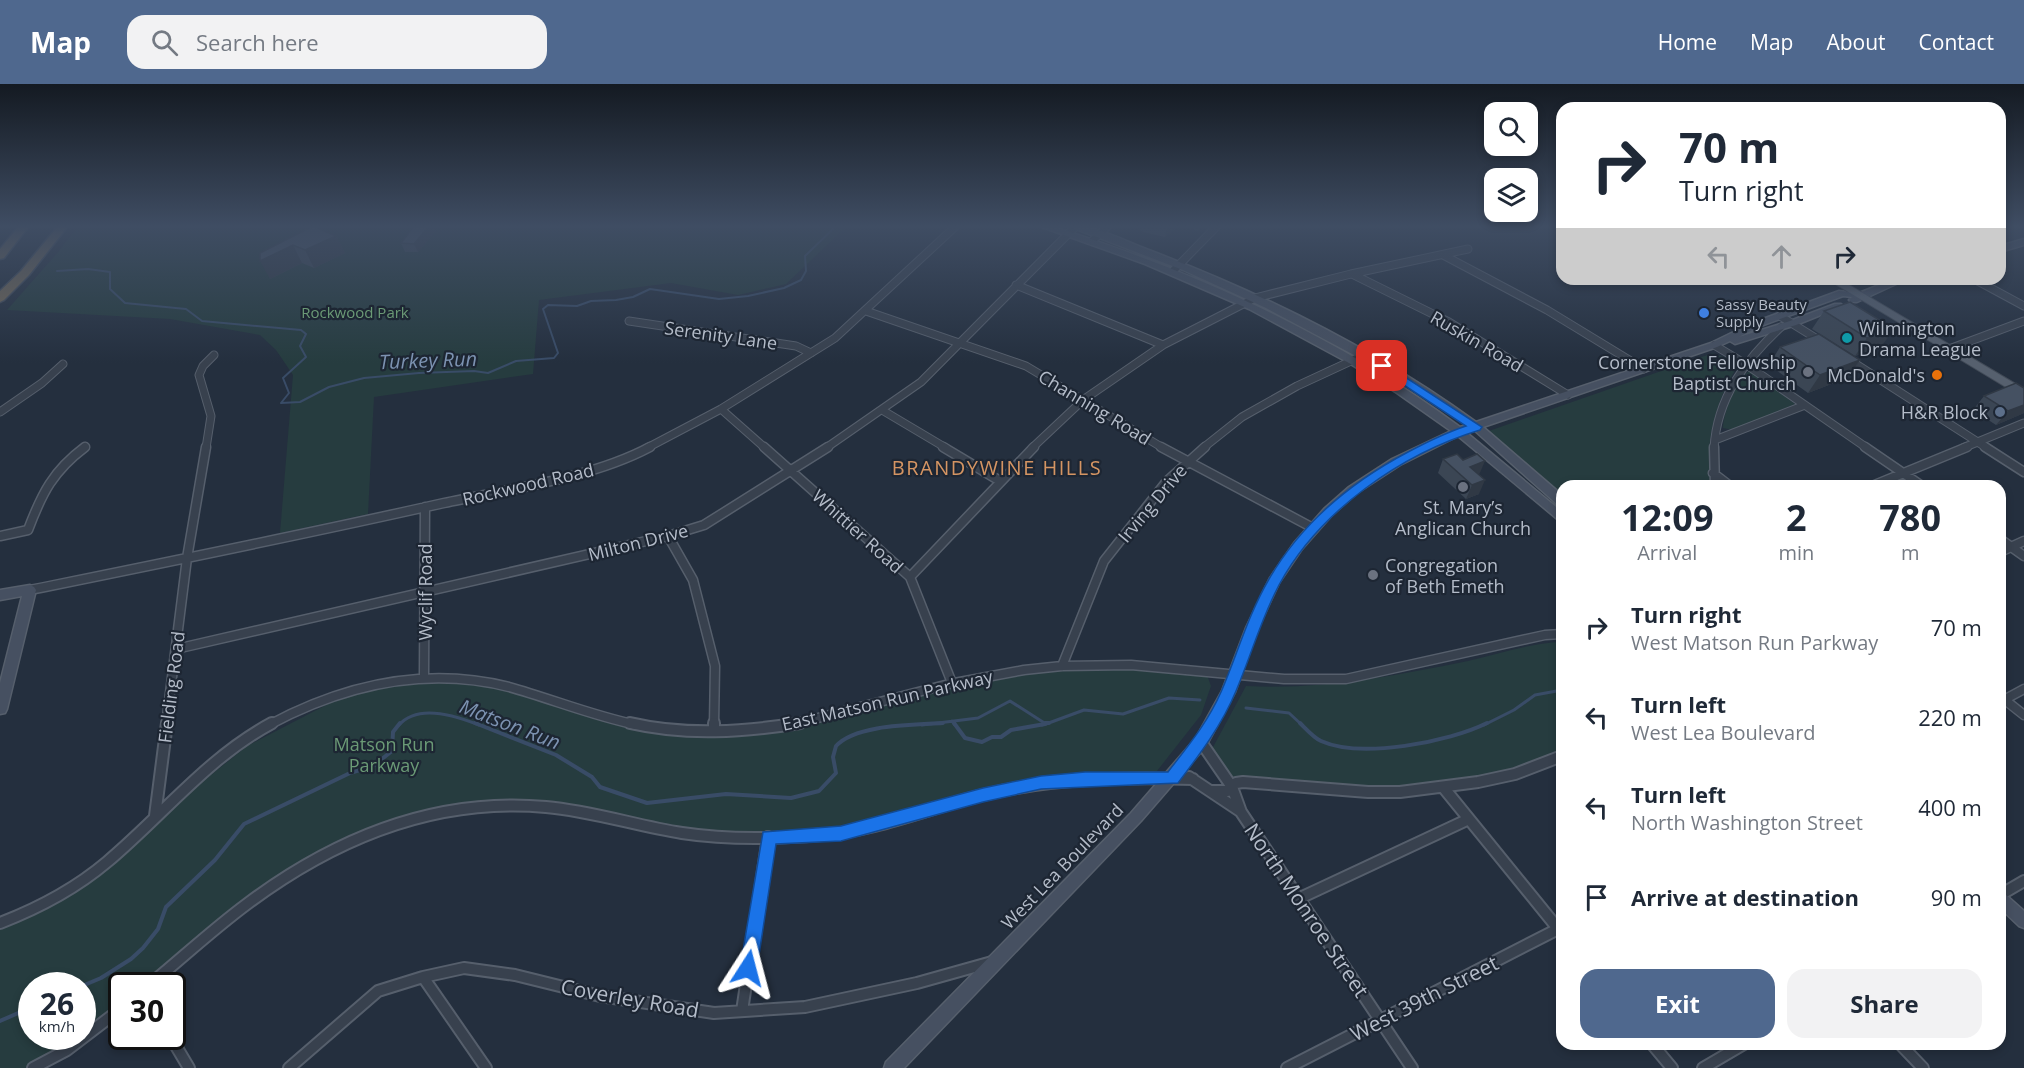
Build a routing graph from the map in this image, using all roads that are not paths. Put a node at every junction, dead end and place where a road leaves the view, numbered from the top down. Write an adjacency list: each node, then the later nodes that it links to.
1 (26, 272): 14 (highway)
2 (907, 272): 18 (street, Rockwood Road)
3 (1029, 272): 9 (street, Milton Drive)
4 (1186, 272): 16 (street)
5 (1189, 272): 15 (street)
6 (1357, 272): 8 (street)
7 (1475, 272): 36 (street)
8 (1352, 273): 15 (street); 38 (street, Ruskin Road)
9 (1016, 285): 24 (street, Milton Drive); 25 (street)
10 (1842, 285): 13 (main road)
11 (1887, 285): 13 (street)
12 (1985, 285): 17 (street)
13 (1860, 296): 19 (street, West Lea Boulevard); 22 (street, West Lea Boulevard); 28 (main road)
14 (0, 298)
15 (1255, 298): 16 (street); 32 (street)
16 (1245, 304): 25 (street); 33 (street)
17 (2024, 306)
18 (866, 311): 24 (street, Channing Road); 29 (street, Rockwood Road)
19 (1780, 316): 22 (street); 26 (street, West Lea Boulevard)
20 (629, 321): 29 (street, Serenity Lane)
21 (2024, 321): 28 (street)
22 (1793, 324): 23 (street, West Lea Boulevard); 27 (street)
23 (1781, 327): 26 (street, West Lea Boulevard); 34 (street)
24 (962, 343): 39 (street, Channing Road); 42 (street, Milton Drive)
25 (1163, 345): 39 (street)
26 (1714, 345): 34 (street); 36 (street, West Lea Boulevard)
27 (1830, 348)
28 (1948, 348): 37 (main road)
29 (811, 353): 41 (street, Rockwood Road)
30 (1840, 354): 48 (street)
31 (214, 355): 71 (street, Fielding Road)
32 (1364, 355): 33 (street, Irving Drive); 45 (street)
33 (1353, 361): 46 (street); 50 (street, Irving Drive)
34 (1744, 363): 40 (street); 47 (street)
35 (63, 364): 43 (street)
36 (1644, 369): 38 (street, West Lea Boulevard)
37 (2024, 394)
38 (1568, 395): 45 (street, West Lea Boulevard)
39 (1083, 400): 50 (street, Channing Road); 59 (street)
40 (1805, 405): 47 (street); 54 (street)
41 (721, 409): 51 (street, Whittier Road); 61 (street, Rockwood Road)
42 (882, 410): 51 (street, Milton Drive); 59 (street)
43 (0, 412)
44 (2024, 423): 48 (street)
45 (1476, 427): 46 (street, West Lea Boulevard); 60 (street)
46 (1458, 432): 62 (street); 63 (street, West Lea Boulevard)
47 (1714, 440): 53 (street)
48 (1977, 442): 52 (street); 54 (street)
49 (85, 447): 64 (street)
50 (1186, 462): 63 (street, Channing Road); 78 (street, Irving Drive)
51 (790, 470): 65 (street, Milton Drive); 72 (street, Whittier Road)
52 (2024, 472)
53 (1713, 473): 55 (street); 56 (street)
54 (1903, 473): 57 (street); 58 (street)
55 (1714, 480)
56 (1722, 480)
57 (1886, 480)
58 (1913, 480)
59 (1000, 482): 72 (street)
60 (1556, 497)
61 (425, 507): 71 (street, Rockwood Road); 74 (street, Wyclif Road)
62 (1556, 514)
63 (1313, 528): 79 (street, West Lea Boulevard)
64 (0, 536)
65 (668, 536): 74 (street, Milton Drive); 87 (street)
66 (2024, 541): 68 (street)
67 (2006, 544): 68 (street)
68 (2010, 547): 69 (street); 70 (street)
69 (2006, 549)
70 (2024, 556)
71 (187, 558): 73 (street, Rockwood Road); 77 (street, Fielding Road)
72 (910, 577): 81 (street, Whittier Road)
73 (30, 590): 75 (street); 85 (street)
74 (426, 591): 77 (street, Milton Drive); 80 (street, Wyclif Road)
75 (0, 595)
76 (1556, 634): 79 (street, East Matson Run Parkway)
77 (176, 649): 95 (street, Fielding Road)
78 (1062, 666): 79 (street, East Matson Run Parkway); 81 (street, East Matson Run Parkway)
79 (1235, 675): 88 (street, West Lea Boulevard)
80 (424, 676): 87 (street, East Matson Run Parkway); 95 (street, East Matson Run Parkway)
81 (952, 683): 87 (street, East Matson Run Parkway)
82 (2024, 689): 83 (street)
83 (2006, 697)
84 (2006, 702): 86 (street)
85 (0, 709)
86 (2024, 715)
87 (714, 730)
88 (1201, 742): 90 (street, West Lea Boulevard); 91 (street)
89 (1556, 758): 92 (street)
90 (1175, 775): 93 (street); 97 (street); 106 (street, West Lea Boulevard)
91 (1232, 787): 92 (street); 93 (street); 94 (street)
92 (1443, 787): 96 (street)
93 (1211, 791): 94 (street)
94 (1241, 812): 100 (street, North Monroe Street)
95 (155, 816): 103 (street, East Matson Run Parkway)
96 (1469, 819): 100 (street); 104 (street)
97 (768, 837): 107 (street); 109 (street)
98 (2024, 881): 99 (street)
99 (2006, 893)
100 (1300, 898): 111 (street, North Monroe Street)
101 (2006, 903): 102 (street)
102 (2024, 921)
103 (0, 923)
104 (1556, 925)
105 (1556, 932): 111 (street, West 39th Street)
106 (998, 960): 109 (street, Coverley Road); 120 (street, West Lea Boulevard)
107 (165, 972)
108 (423, 977): 109 (street, Coverley Road); 118 (street, Coverley Road); 119 (street)
109 (742, 1011)
110 (108, 1019): 116 (street)
111 (1380, 1020): 121 (street, West 39th Street); 122 (street, North Monroe Street)
112 (178, 1050): 117 (street)
113 (1657, 1050): 123 (street)
114 (1734, 1050): 124 (street)
115 (1906, 1050): 125 (street)
116 (33, 1068)
117 (189, 1068)
118 (289, 1068)
119 (486, 1068)
120 (892, 1068)
121 (1287, 1068)
122 (1412, 1068)
123 (1672, 1068)
124 (1703, 1068)
125 (1923, 1068)

